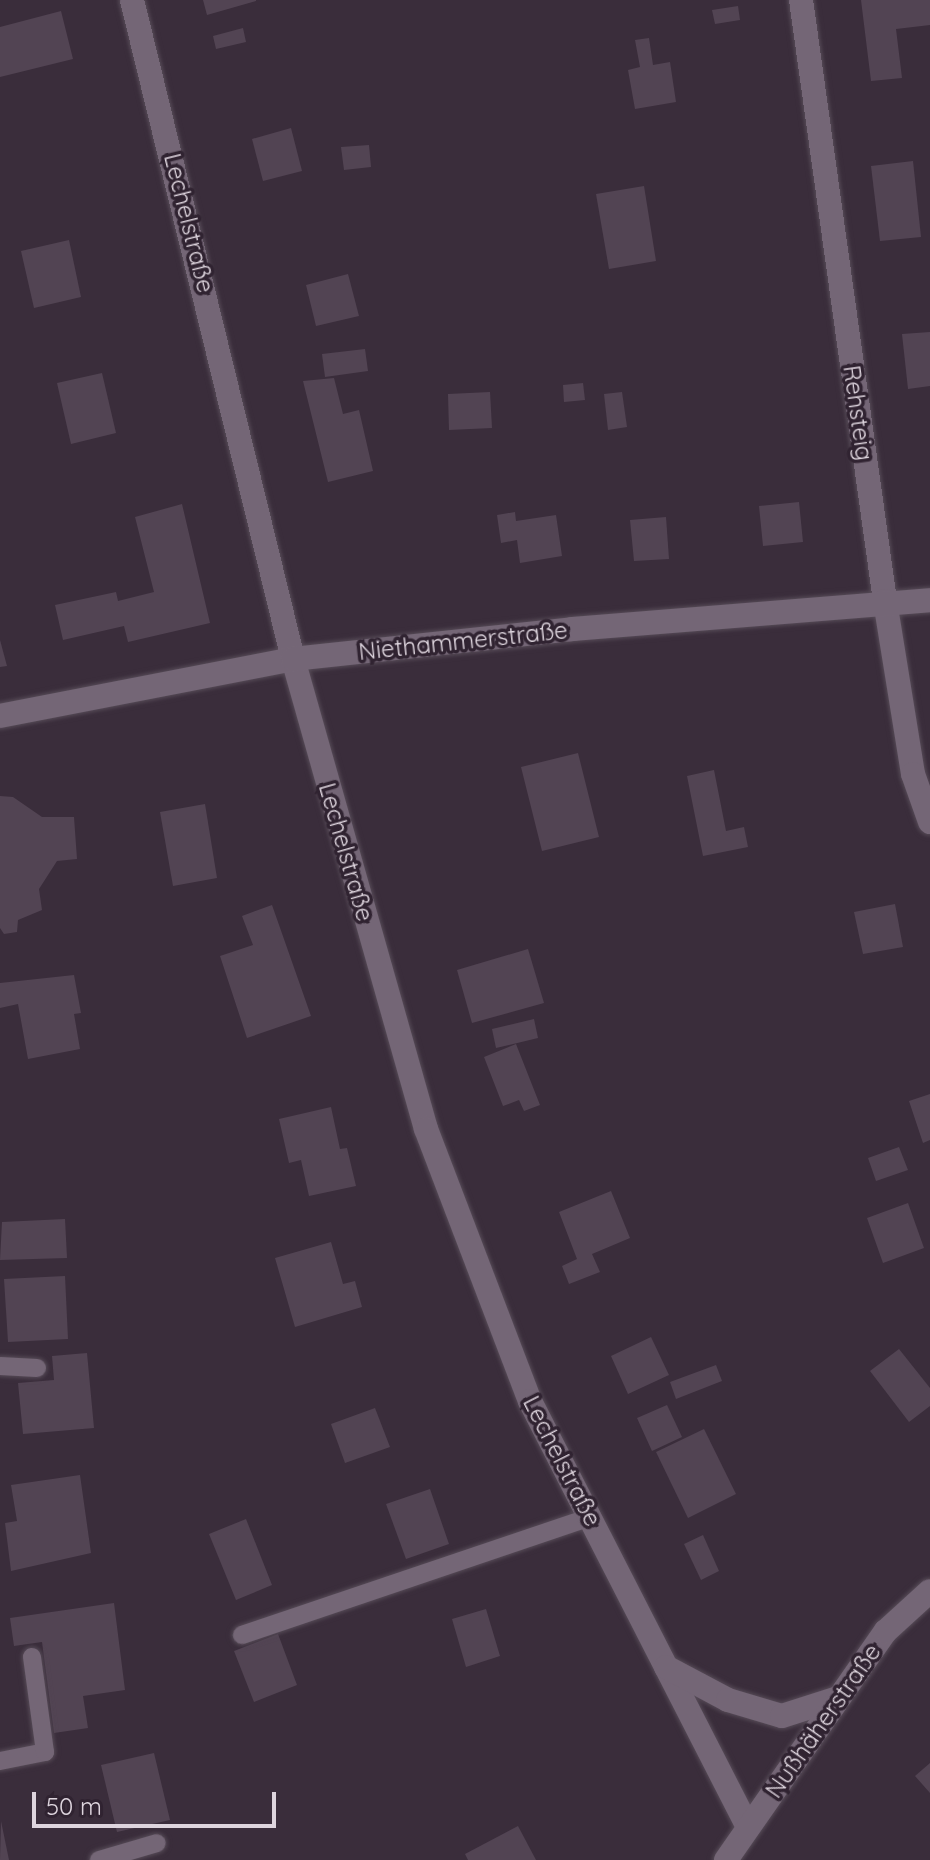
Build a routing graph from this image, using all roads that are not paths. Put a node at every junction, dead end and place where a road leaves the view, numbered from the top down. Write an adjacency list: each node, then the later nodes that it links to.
1 (132, 0): 5 (street, Lechelstraße)
2 (801, 0): 4 (street, Rehsteig)
3 (930, 600): 4 (street, Niethammerstraße)
4 (885, 601): 5 (street, Niethammerstraße); 7 (street, Rehsteig)
5 (293, 659): 6 (street, Niethammerstraße); 10 (street, Lechelstraße)
6 (0, 716)
7 (930, 822)
8 (0, 1366): 9 (lane)
9 (37, 1368)
10 (590, 1517): 12 (lane); 14 (street, Lechelstraße)
11 (930, 1591): 15 (street, Nußhäherstraße)
12 (242, 1635)
13 (32, 1657): 16 (lane)
14 (666, 1667): 15 (street); 17 (street, Lechelstraße)
15 (838, 1698): 17 (street, Nußhäherstraße)
16 (0, 1761)
17 (748, 1827): 20 (street, Nußhäherstraße)
18 (157, 1843): 19 (lane)
19 (99, 1860)
20 (726, 1860)

